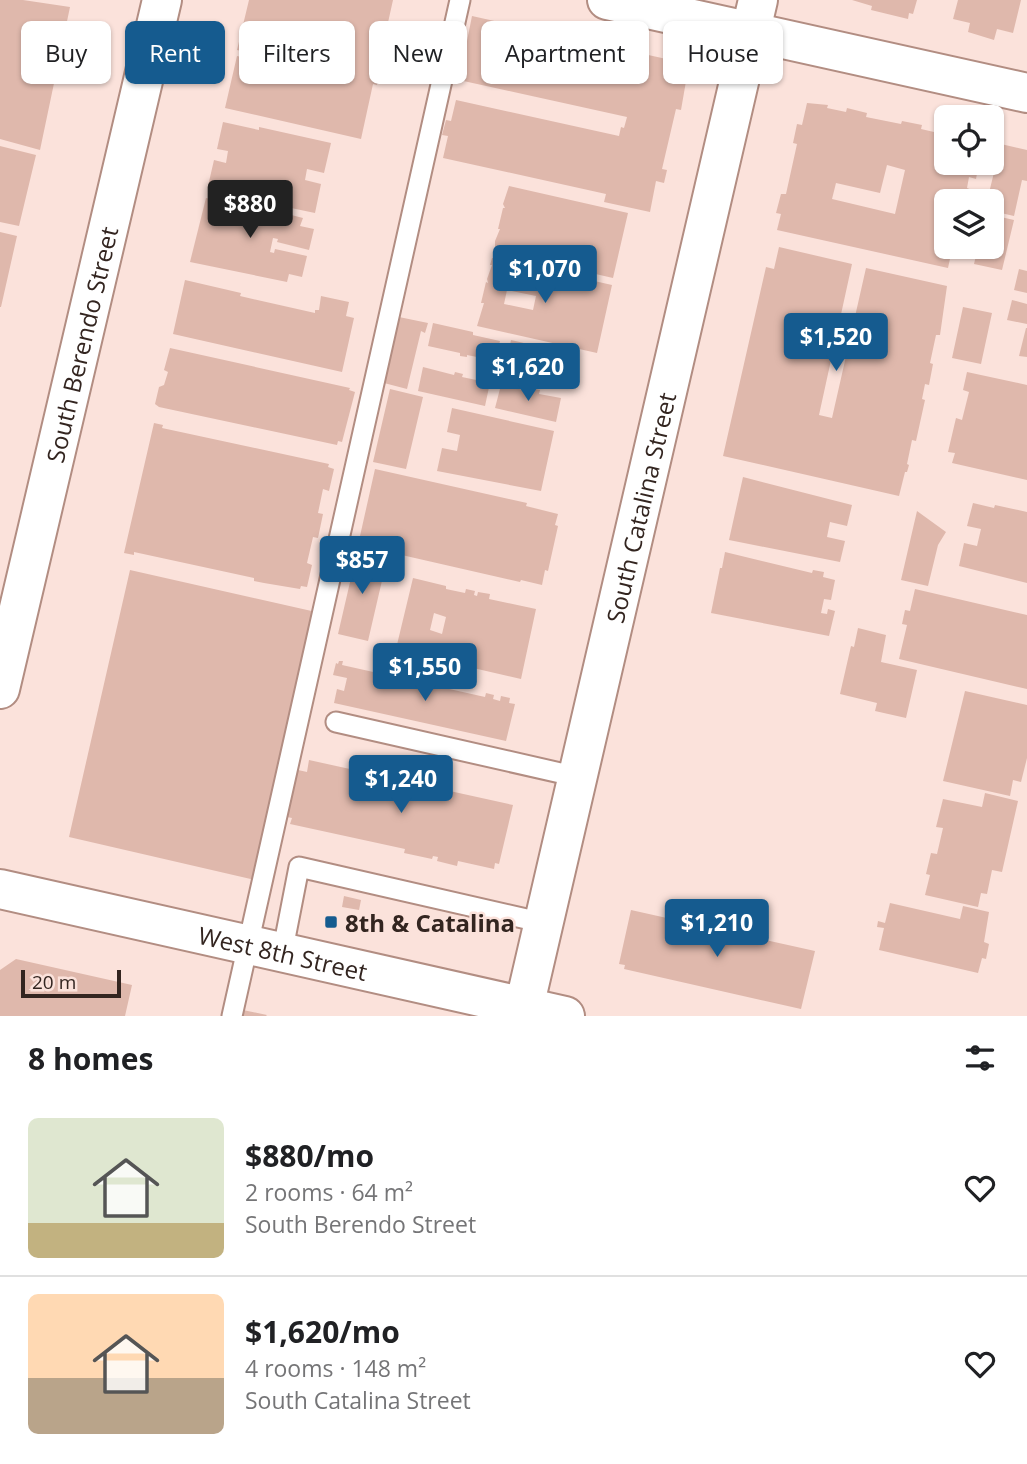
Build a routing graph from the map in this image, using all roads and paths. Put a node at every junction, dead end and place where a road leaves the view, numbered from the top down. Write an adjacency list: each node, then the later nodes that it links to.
1 (162, 0): 6 (street, South Berendo Street)
2 (460, 0): 11 (lane)
3 (607, 0): 4 (street)
4 (754, 16): 5 (street); 8 (street, South Catalina Street)
5 (1027, 93)
6 (0, 689)
7 (336, 722): 8 (lane)
8 (578, 777): 10 (street, South Catalina Street)
9 (0, 889): 11 (street, West 8th Street)
10 (544, 923): 11 (lane); 12 (street, South Catalina Street)
11 (265, 950): 12 (street, West 8th Street); 13 (lane)
12 (523, 1011): 14 (street, West 8th Street)
13 (232, 1016)
14 (565, 1016)

